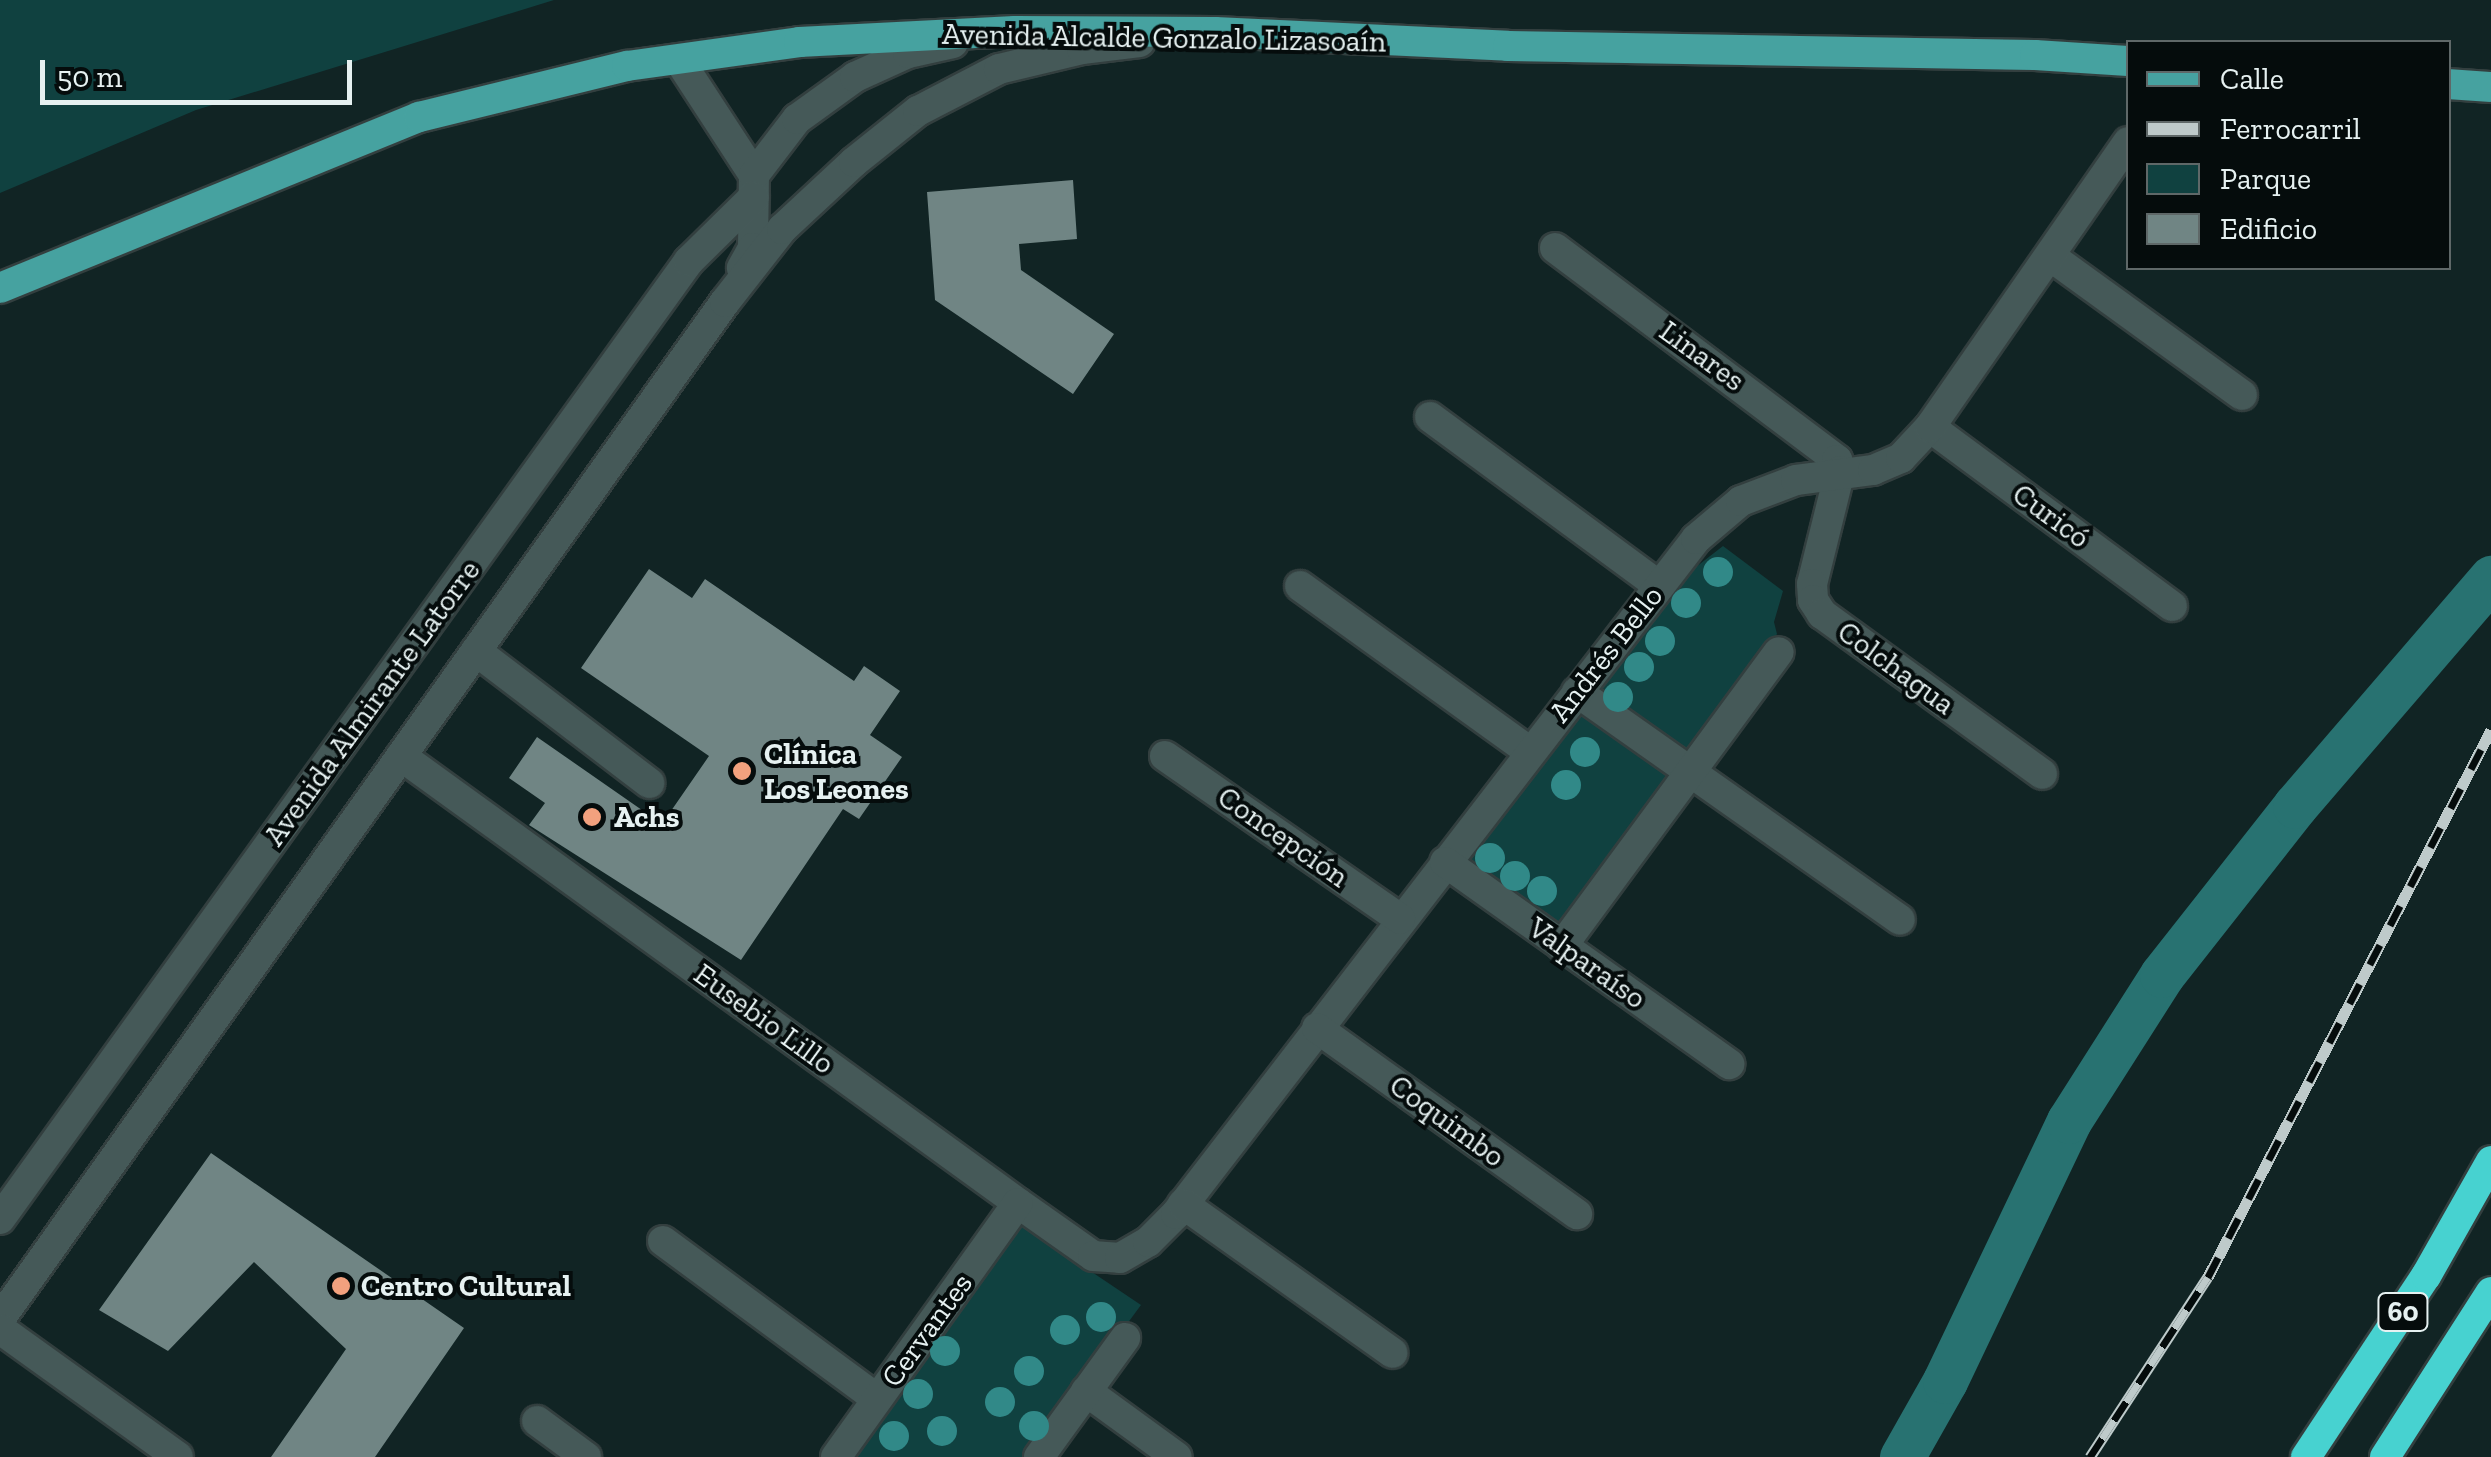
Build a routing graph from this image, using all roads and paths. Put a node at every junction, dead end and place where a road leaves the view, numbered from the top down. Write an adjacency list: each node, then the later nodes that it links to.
1 (1015, 31): 2 (main road, Avenida Alcalde Gonzalo Lizasoaín); 3 (main road, Avenida Alcalde Gonzalo Lizasoaín); 8 (street, Avenida Almirante Latorre)
2 (1215, 32): 4 (main road, Avenida Alcalde Gonzalo Lizasoaín); 12 (street, Avenida Almirante Latorre)
3 (679, 60): 8 (street); 11 (main road, Avenida Alcalde Gonzalo Lizasoaín)
4 (2126, 60)
5 (2451, 84): 6 (main road)
6 (2491, 87)
7 (2126, 145): 10 (street, Andrés Bello)
8 (754, 186): 12 (street, Avenida Almirante Latorre); 39 (street, Avenida Almirante Latorre)
9 (1555, 248): 16 (street, Linares)
10 (2050, 256): 13 (street); 15 (street, Andrés Bello)
11 (0, 288)
12 (725, 302): 20 (street, Avenida Almirante Latorre)
13 (2242, 395)
14 (1430, 417): 18 (street)
15 (1930, 427): 16 (street, Andrés Bello); 19 (street, Curicó)
16 (1840, 471): 18 (street, Andrés Bello); 27 (street, Colchagua)
17 (1300, 586): 23 (street)
18 (1659, 586): 22 (street, Andrés Bello)
19 (2172, 606)
20 (476, 650): 24 (street, Avenida Almirante Latorre); 28 (street)
21 (1780, 652): 26 (street)
22 (1576, 692): 23 (street, Andrés Bello); 26 (street)
23 (1530, 752): 29 (street, Andrés Bello)
24 (401, 756): 36 (street, Eusebio Lillo); 43 (street, Avenida Almirante Latorre)
25 (1165, 756): 30 (street, Concepción)
26 (1689, 774): 31 (street); 32 (street)
27 (2042, 774)
28 (649, 784)
29 (1445, 862): 30 (street, Andrés Bello); 32 (street, Valparaíso)
30 (1400, 919): 33 (street, Andrés Bello)
31 (1900, 920)
32 (1562, 946): 34 (street, Valparaíso)
33 (1316, 1028): 37 (street, Andrés Bello); 38 (street, Coquimbo)
34 (1729, 1064)
35 (2491, 1162): 55 (highway, 60)
36 (1018, 1203): 41 (street, Eusebio Lillo); 48 (street, Cervantes)
37 (1183, 1204): 41 (street, Andrés Bello); 46 (street)
38 (1577, 1214)
39 (0, 1218)
40 (663, 1241): 48 (street)
41 (1134, 1252)
42 (2491, 1292): 56 (highway, 60)
43 (0, 1319)
44 (0, 1328): 50 (street)
45 (1125, 1338): 47 (street)
46 (1393, 1352)
47 (1086, 1391): 53 (street); 54 (street)
48 (877, 1399): 52 (street, Cervantes)
49 (537, 1421): 51 (street)
50 (178, 1457)
51 (586, 1457)
52 (836, 1457)
53 (1039, 1457)
54 (1178, 1457)
55 (2306, 1457)
56 (2385, 1457)

